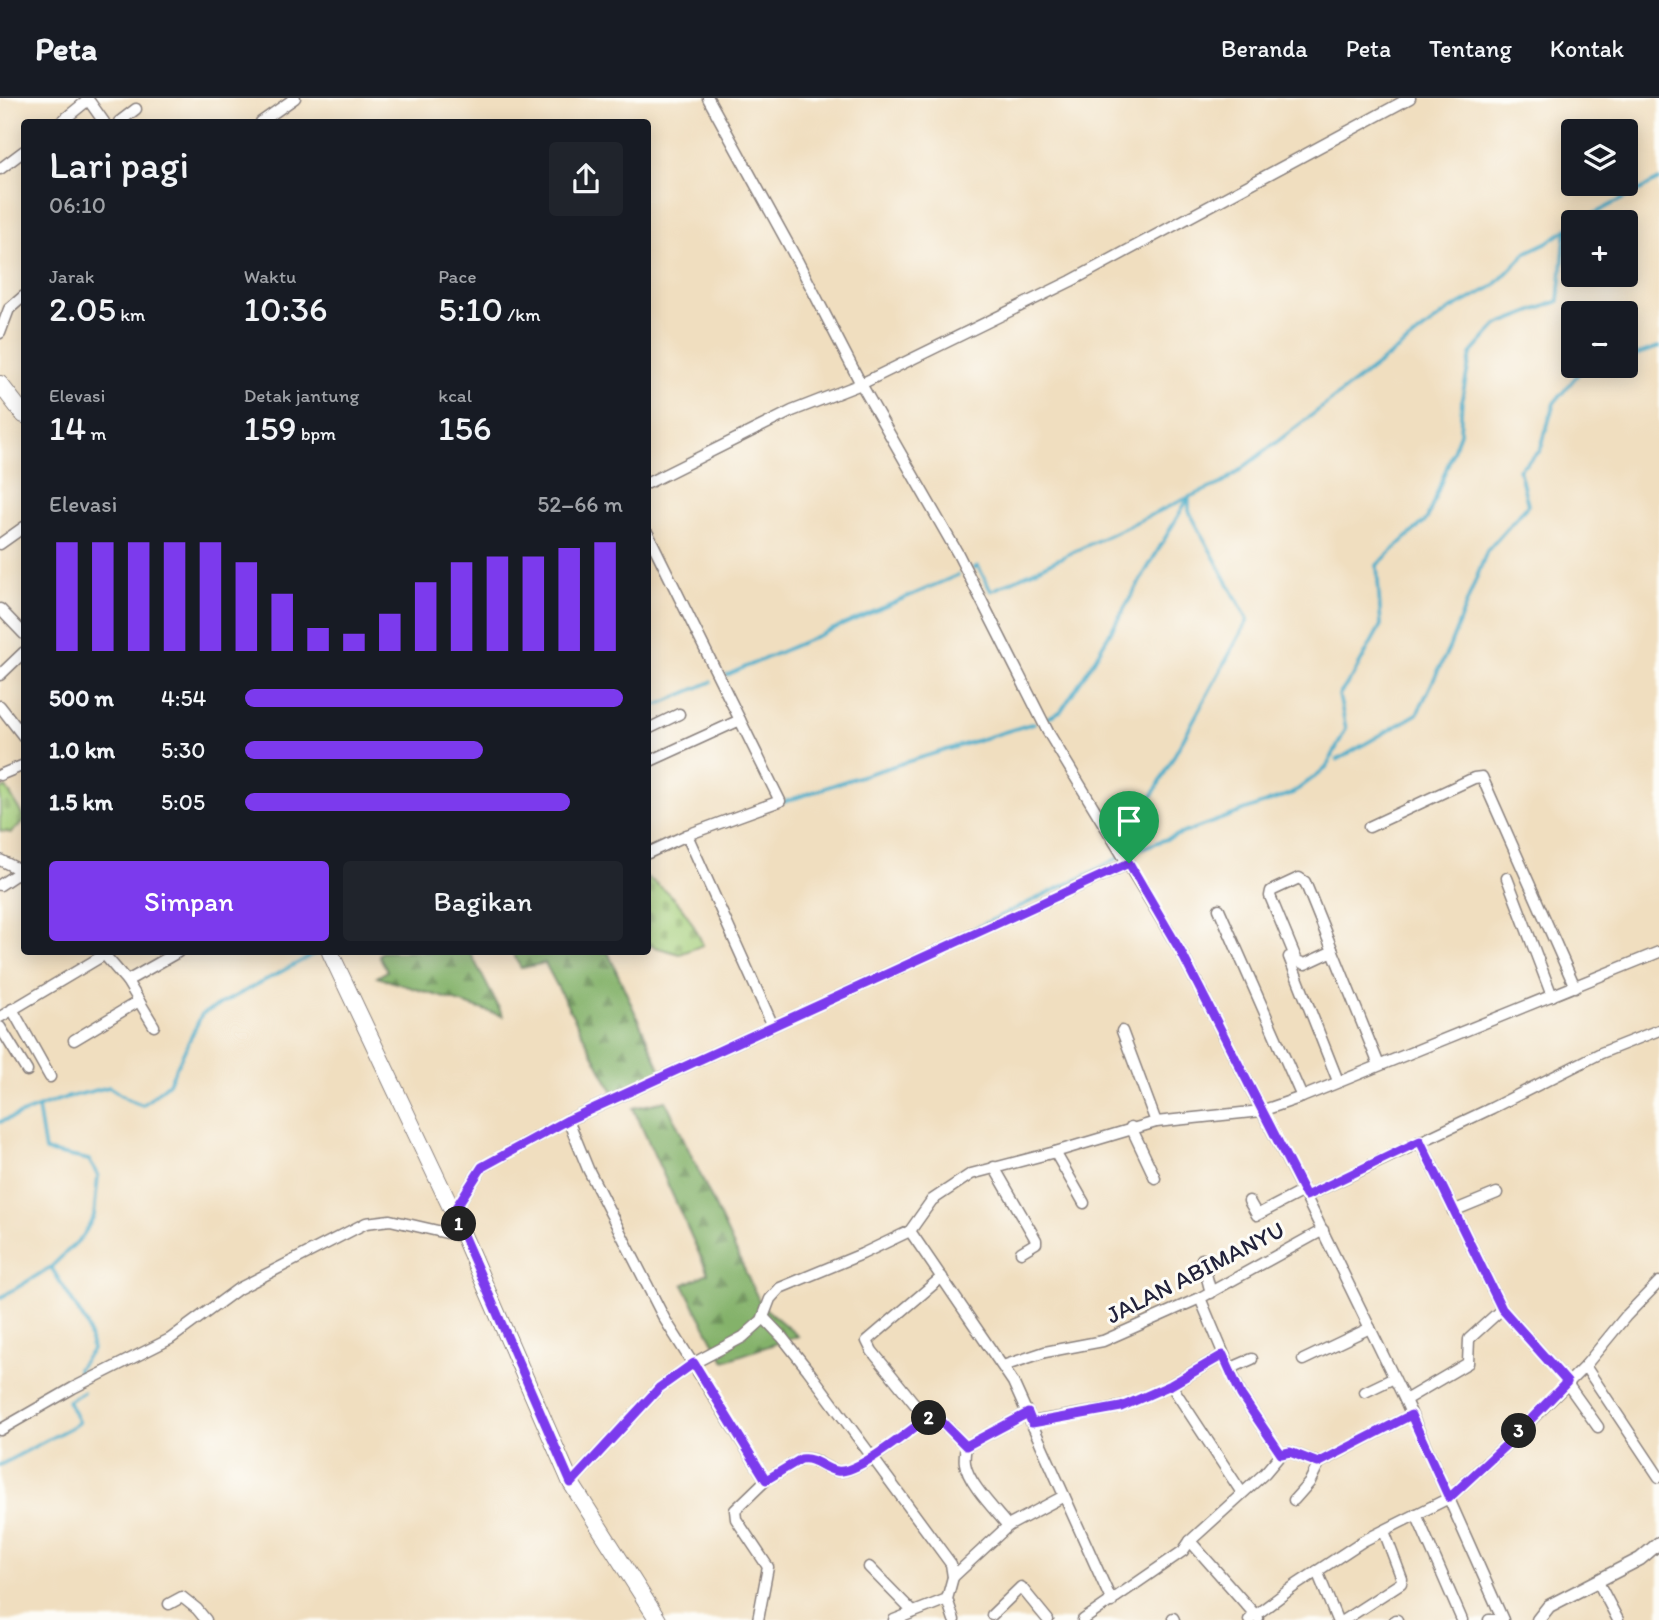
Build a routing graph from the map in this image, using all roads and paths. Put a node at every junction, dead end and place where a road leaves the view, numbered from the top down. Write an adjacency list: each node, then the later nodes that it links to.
1 (295, 98): 9 (street)
2 (708, 98): 15 (street)
3 (1410, 98): 15 (street)
4 (88, 99): 6 (street); 7 (street)
5 (136, 109): 8 (street)
6 (65, 119)
7 (102, 119)
8 (123, 119)
9 (265, 119)
10 (21, 153): 11 (street)
11 (0, 169)
12 (21, 299): 13 (street)
13 (0, 332)
14 (0, 384): 16 (main road)
15 (861, 384): 17 (street); 37 (street)
16 (21, 411)
17 (651, 482)
18 (21, 529): 20 (street)
19 (651, 540): 27 (street)
20 (0, 544)
21 (0, 609): 22 (street)
22 (21, 631)
23 (21, 654): 24 (street)
24 (2, 670)
25 (0, 706): 29 (street)
26 (679, 714): 28 (street)
27 (740, 720): 30 (street); 34 (street)
28 (651, 728)
29 (21, 733)
30 (651, 757)
31 (21, 766): 32 (street)
32 (0, 775)
33 (1368, 827): 51 (street)
34 (687, 835): 35 (street); 57 (street)
35 (651, 852)
36 (0, 860): 38 (street)
37 (1129, 863): 57 (street); 67 (street)
38 (21, 869)
39 (21, 871): 41 (street)
40 (1507, 878): 52 (street)
41 (0, 885)
42 (1264, 894): 65 (street)
43 (1219, 909): 66 (street)
44 (1333, 951): 44 (street); 62 (street)
45 (1659, 952): 51 (street)
46 (100, 955): 54 (street)
47 (105, 955): 50 (street)
48 (173, 955): 50 (street)
49 (331, 955): 80 (main road)
50 (127, 981): 53 (street)
51 (1576, 987): 52 (street)
52 (1552, 996): 62 (street)
53 (139, 1001): 56 (street); 61 (street)
54 (12, 1009): 55 (street); 64 (street)
55 (0, 1017)
56 (154, 1026)
57 (773, 1026): 68 (street)
58 (0, 1027): 63 (street)
59 (1659, 1030): 71 (street)
60 (1122, 1031): 69 (street)
61 (74, 1040)
62 (1379, 1065): 65 (street)
63 (27, 1071)
64 (50, 1077)
65 (1338, 1081): 66 (street)
66 (1302, 1097): 67 (street)
67 (1261, 1111): 69 (street); 76 (street)
68 (568, 1120): 80 (street); 95 (street)
69 (1156, 1122): 70 (street)
70 (1131, 1127): 72 (street); 74 (street)
71 (1420, 1141): 76 (street); 79 (street)
72 (1055, 1152): 73 (street); 78 (street)
73 (994, 1167): 82 (street); 84 (street)
74 (1155, 1178)
75 (1497, 1193): 79 (street)
76 (1305, 1194): 77 (street); 81 (street)
77 (1249, 1201)
78 (1084, 1203)
79 (1452, 1211): 89 (street)
80 (453, 1212): 83 (main road)
81 (1323, 1230): 88 (street, JALAN ABIMANYU); 91 (street)
82 (910, 1231): 86 (street); 90 (street)
83 (464, 1237): 108 (street); 115 (main road)
84 (1021, 1252)
85 (1202, 1259): 88 (street)
86 (942, 1277): 96 (street); 106 (street)
87 (1659, 1282): 97 (street)
88 (1205, 1295): 92 (street); 96 (street, JALAN ABIMANYU)
89 (1502, 1309): 100 (street); 103 (street)
90 (764, 1318): 95 (street); 111 (street)
91 (1370, 1328): 94 (street); 99 (street)
92 (1223, 1355): 98 (street); 101 (street)
93 (1252, 1359): 98 (street)
94 (1303, 1360)
95 (694, 1363): 114 (street); 115 (street)
96 (1003, 1366): 105 (street)
97 (1585, 1366): 100 (street); 113 (street)
98 (1229, 1369): 110 (street)
99 (1394, 1377): 102 (street); 103 (street)
100 (1567, 1382): 107 (street); 118 (street)
101 (1171, 1385): 105 (street); 116 (street)
102 (1365, 1392)
103 (1405, 1400): 104 (street)
104 (1411, 1415): 112 (street); 118 (street)
105 (1030, 1418): 109 (street); 117 (street)
106 (926, 1419): 109 (street); 111 (street)
107 (1598, 1427)
108 (0, 1430)
109 (966, 1446): 121 (street)
110 (1281, 1454): 112 (street); 116 (street)
111 (873, 1457): 114 (street); 127 (street)
112 (1318, 1463): 119 (street)
113 (1659, 1477)
114 (766, 1480): 137 (street)
115 (571, 1483): 136 (main road)
116 (1242, 1493): 123 (street)
117 (1064, 1496): 121 (street); 130 (street)
118 (1449, 1498): 120 (street); 145 (street)
119 (1294, 1500)
120 (1416, 1514): 122 (street); 144 (street)
121 (1008, 1526): 127 (street)
122 (1384, 1531): 126 (street); 143 (street)
123 (1191, 1541): 130 (street); 134 (street)
124 (1659, 1543): 128 (street)
125 (869, 1567): 132 (street)
126 (1317, 1571): 134 (street); 142 (street)
127 (953, 1577): 129 (street)
128 (1598, 1582): 146 (street); 147 (street)
129 (947, 1599): 132 (street); 139 (street)
130 (1112, 1602): 141 (street)
131 (169, 1604): 135 (street)
132 (913, 1612): 138 (street)
133 (992, 1615): 140 (street)
134 (1255, 1618)
135 (206, 1620)
136 (658, 1620)
137 (758, 1620)
138 (894, 1620)
139 (954, 1620)
140 (1048, 1620)
141 (1083, 1620)
142 (1337, 1620)
143 (1344, 1620)
144 (1462, 1620)
145 (1503, 1620)
146 (1538, 1620)
147 (1618, 1620)

